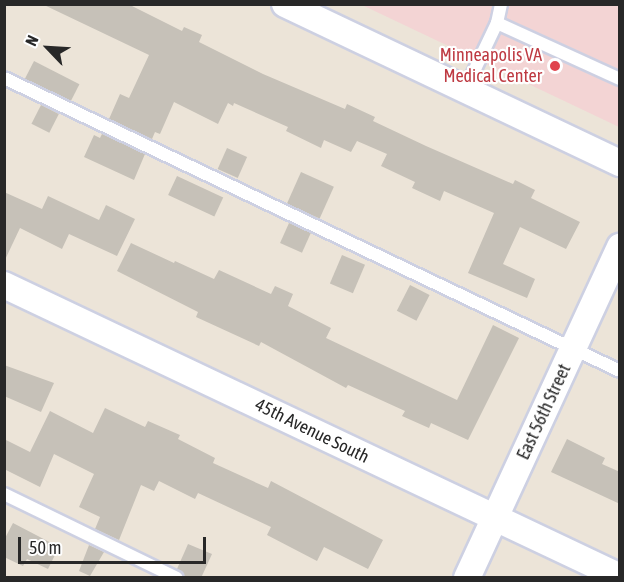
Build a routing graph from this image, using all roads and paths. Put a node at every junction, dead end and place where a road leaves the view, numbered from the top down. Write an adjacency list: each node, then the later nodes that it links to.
1 (285, 4): 6 (street)
2 (501, 4): 3 (lane)
3 (496, 23): 5 (lane); 6 (lane)
4 (4, 78): 10 (lane)
5 (620, 79)
6 (465, 90): 7 (street)
7 (620, 163)
8 (620, 247): 10 (street, East 56th Street)
9 (4, 285): 13 (street, 45th Avenue South)
10 (573, 349): 11 (lane); 13 (street, East 56th Street)
11 (620, 371)
12 (4, 495): 15 (lane)
13 (495, 519): 14 (street, 45th Avenue South); 16 (street, East 56th Street)
14 (620, 577)
15 (177, 578)
16 (467, 578)

